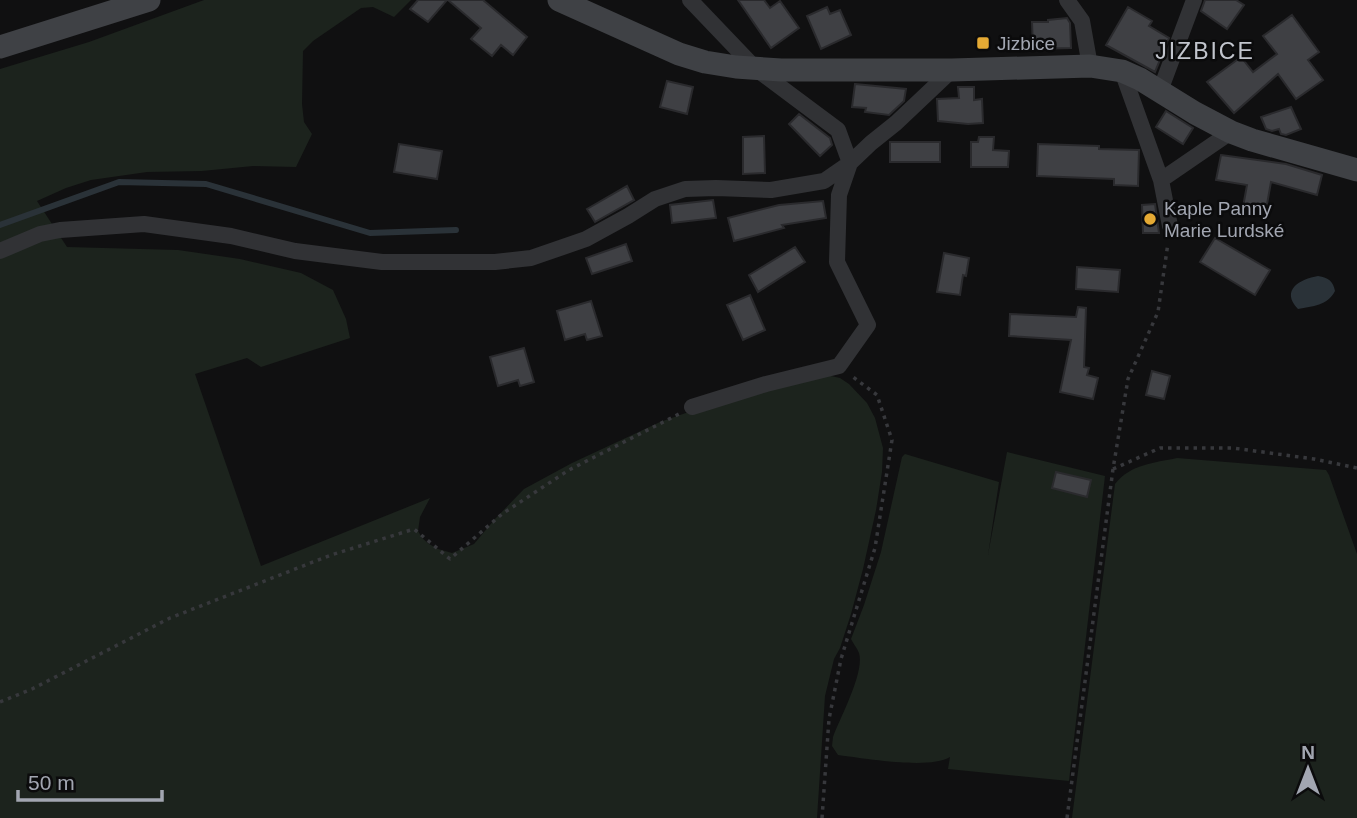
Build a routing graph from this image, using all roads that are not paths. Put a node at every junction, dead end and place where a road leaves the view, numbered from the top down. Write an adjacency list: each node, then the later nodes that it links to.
1 (149, 0): 6 (street)
2 (559, 0): 8 (street)
3 (690, 0): 8 (street)
4 (1067, 0): 7 (street)
5 (1194, 0): 11 (street)
6 (0, 47)
7 (1090, 66): 9 (street); 10 (street)
8 (755, 68): 9 (street); 13 (street)
9 (952, 70): 13 (street)
10 (1122, 71): 11 (street); 15 (street)
11 (1160, 92): 12 (street)
12 (1231, 132): 14 (street); 15 (street)
13 (850, 163): 17 (street); 18 (street)
14 (1357, 170)
15 (1161, 180): 16 (street)
16 (1170, 226)
17 (0, 251)
18 (692, 407)

